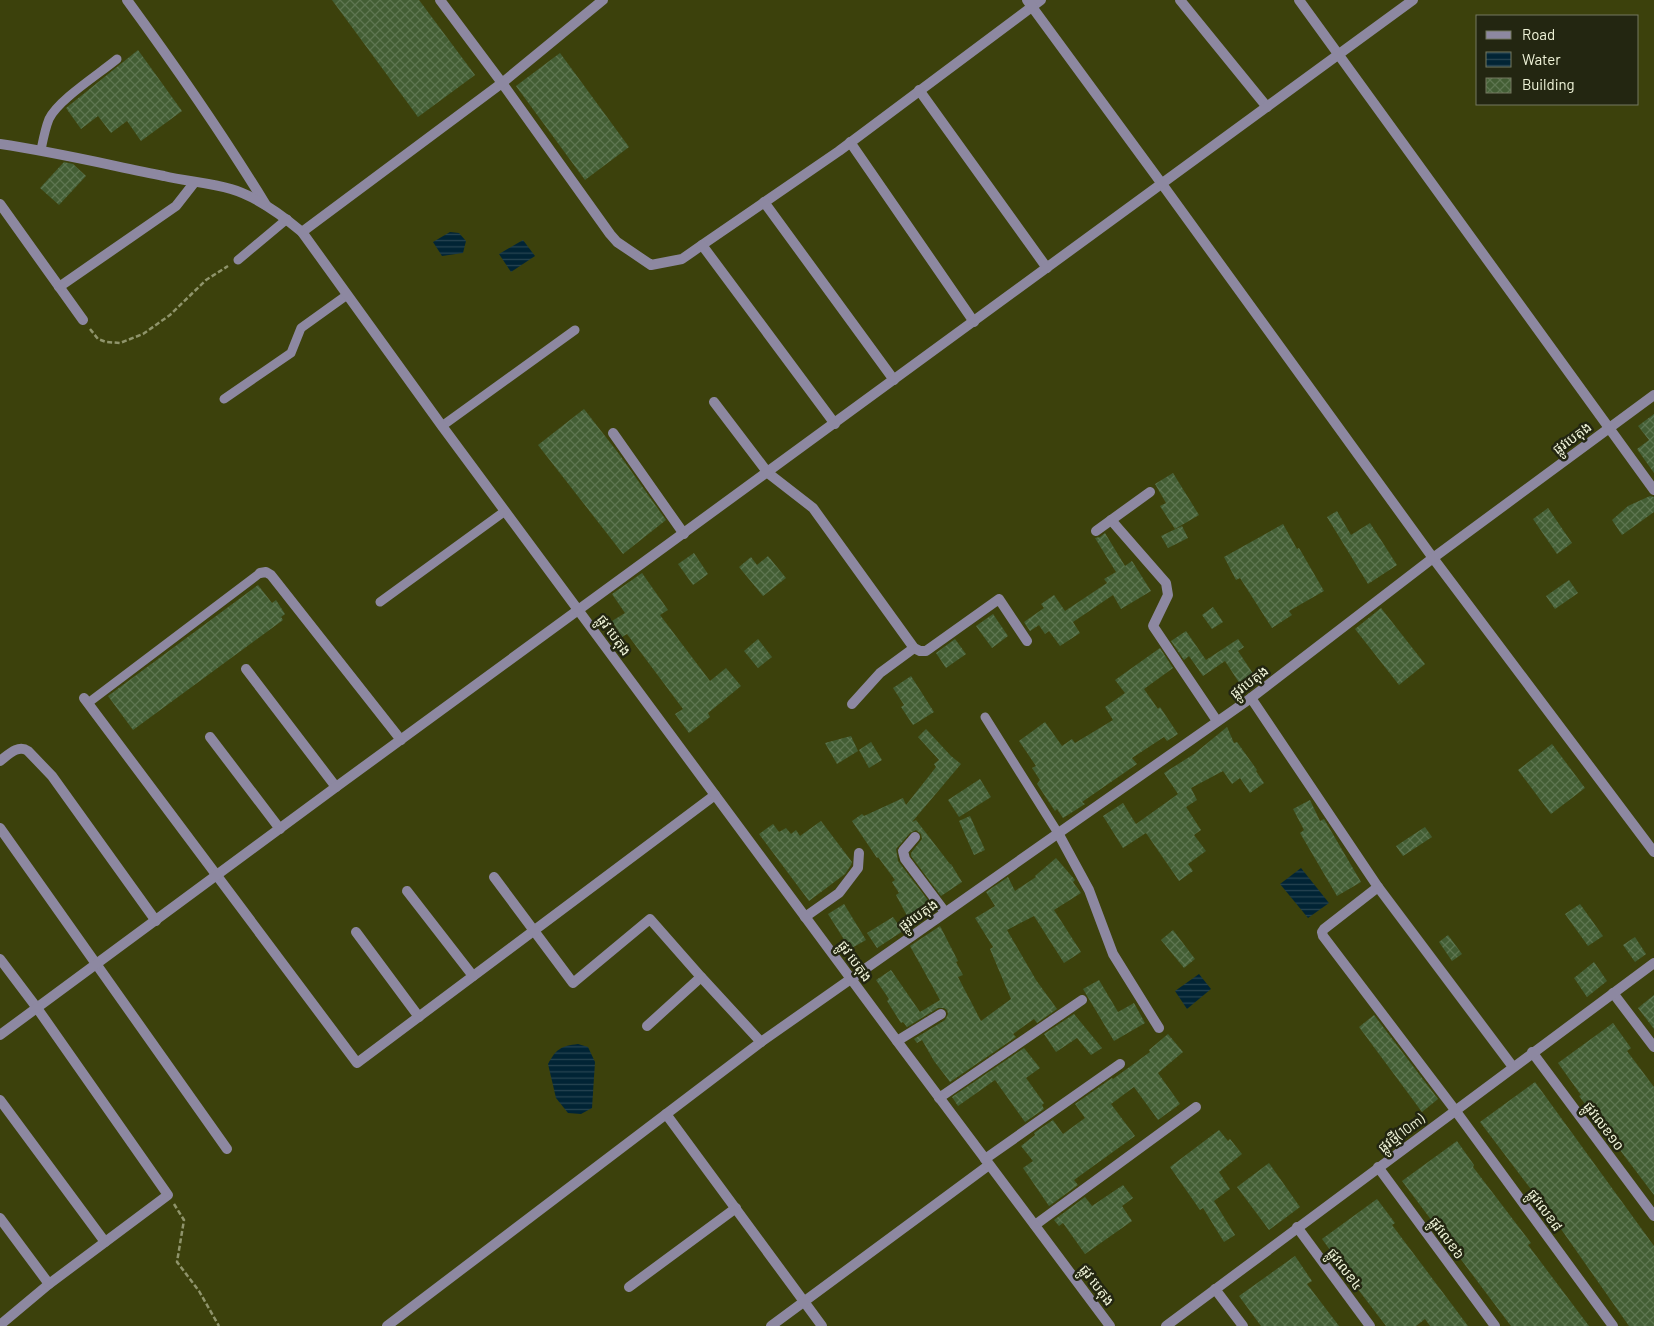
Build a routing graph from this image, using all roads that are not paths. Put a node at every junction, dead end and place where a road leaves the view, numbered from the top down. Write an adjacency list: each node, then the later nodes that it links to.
1 (127, 0): 21 (street)
2 (440, 0): 11 (street)
3 (603, 0): 11 (street)
4 (1040, 0): 8 (street)
5 (1180, 0): 13 (street)
6 (1299, 0): 9 (street)
7 (1413, 0): 9 (street)
8 (1029, 3): 12 (street); 18 (street)
9 (1339, 55): 13 (street); 38 (street)
10 (117, 59): 16 (lane)
11 (502, 83): 23 (street); 24 (street)
12 (919, 90): 14 (street); 26 (street)
13 (1267, 107): 18 (street)
14 (850, 142): 19 (street); 30 (street)
15 (0, 144): 16 (street, ផ្លូវ បេតុង)
16 (41, 150): 17 (street, ផ្លូវ បេតុង)
17 (194, 183): 21 (street, ផ្លូវ បេតុង); 27 (street)
18 (1162, 184): 26 (street); 47 (street)
19 (764, 202): 24 (street); 32 (street)
20 (0, 204): 27 (street)
21 (266, 206): 22 (street, ផ្លូវ បេតុង)
22 (287, 219): 23 (street, ផ្លូវ បេតុង); 25 (lane)
23 (302, 232): 28 (street, ផ្លូវ បេតុង)
24 (702, 245): 36 (street)
25 (238, 260)
26 (1047, 268): 30 (street)
27 (59, 287): 29 (street)
28 (347, 294): 34 (lane); 37 (street, ផ្លូវ បេតុង)
29 (83, 320)
30 (974, 322): 32 (street)
31 (575, 330): 37 (lane)
32 (894, 380): 36 (street)
33 (1654, 395): 38 (street, ផ្លូវបេតុង)
34 (224, 399)
35 (714, 402): 40 (street)
36 (835, 424): 40 (street)
37 (442, 426): 43 (street, ផ្លូវ បេតុង)
38 (1609, 428): 41 (street); 47 (street, ផ្លូវបេតុង)
39 (613, 433): 46 (street)
40 (768, 473): 46 (street); 52 (street)
41 (1654, 490)
42 (1150, 492): 44 (street)
43 (505, 511): 49 (lane); 50 (street, ផ្លូវ បេតុង)
44 (1111, 520): 45 (street); 58 (street)
45 (1096, 531)
46 (684, 534): 50 (street)
47 (1433, 558): 54 (street, ផ្លូវបេតុង); 68 (street)
48 (260, 573): 55 (lane); 60 (street)
49 (380, 602)
50 (579, 611): 60 (street); 63 (street, ផ្លូវ បេតុង)
51 (1027, 640): 52 (street)
52 (914, 648): 56 (street)
53 (246, 669): 62 (street)
54 (1251, 698): 58 (street, ផ្លូវបេតុង); 72 (street)
55 (86, 701): 70 (street)
56 (852, 704)
57 (985, 717): 66 (lane)
58 (1217, 721): 66 (street, ផ្លូវបេតុង)
59 (210, 737): 65 (street)
60 (401, 740): 62 (street)
61 (0, 761): 76 (street)
62 (336, 787): 65 (street)
63 (715, 795): 75 (street, ផ្លូវ បេតុង); 77 (street)
64 (0, 828): 81 (street)
65 (280, 829): 70 (street)
66 (1058, 833): 74 (street, ផ្លូវបេតុង); 91 (street)
67 (915, 838): 74 (street)
68 (1654, 852)
69 (859, 853): 75 (street)
70 (217, 876): 76 (street); 89 (street)
71 (494, 877): 77 (street)
72 (1378, 887): 98 (street); 102 (street, ផ្លូវលេខ៨)
73 (407, 891): 82 (street)
74 (945, 912): 84 (street, ផ្លូវបេតុង)
75 (805, 917): 84 (street, ផ្លូវ បេតុង)
76 (156, 921): 81 (street)
77 (534, 931): 82 (street); 83 (street)
78 (356, 932): 89 (street)
79 (0, 959): 87 (street)
80 (1654, 963): 85 (street, ផ្លូវថ្មី(10m))
81 (96, 965): 87 (street); 104 (street)
82 (473, 976): 89 (street)
83 (700, 977): 90 (street); 94 (street)
84 (851, 979): 93 (street, ផ្លូវ បេតុង); 94 (street, ផ្លូវបេតុង)
85 (1613, 993): 95 (street); 96 (street, ផ្លូវថ្មី(10m))
86 (1082, 1000): 99 (street)
87 (37, 1008): 92 (street); 112 (street)
88 (941, 1014): 93 (street)
89 (419, 1017)
90 (647, 1026)
91 (1159, 1028)
92 (0, 1035)
93 (897, 1041): 99 (street, ផ្លូវ បេតុង)
94 (761, 1042): 103 (street, ផ្លូវបេតុង)
95 (1654, 1047)
96 (1532, 1052): 98 (street, ផ្លូវថ្មី(10m)); 108 (street, ផ្លូវលេខ១០)
97 (1120, 1064): 105 (street)
98 (1513, 1067): 102 (street, ផ្លូវថ្មី(10m))
99 (939, 1098): 105 (street, ផ្លូវ បេតុង)
100 (0, 1100): 112 (street)
101 (1196, 1107): 110 (street)
102 (1455, 1110): 106 (street, ផ្លូវថ្មី(10m)); 126 (street, ផ្លូវលេខ៨)
103 (666, 1114): 107 (street); 118 (street, ផ្លូវបេតុង)
104 (227, 1149)
105 (987, 1162): 110 (street, ផ្លូវ បេតុង); 116 (street)
106 (1378, 1167): 111 (street, ផ្លូវថ្មី(10m)); 125 (street, ផ្លូវលេខ៦)
107 (736, 1208): 114 (street); 116 (street)
108 (1654, 1216)
109 (0, 1218): 113 (street)
110 (1035, 1226): 121 (street, ផ្លូវ បេតុង)
111 (1297, 1228): 115 (street, ផ្លូវថ្មី(10m)); 124 (street, ផ្លូវលេខ៤)
112 (105, 1242): 113 (street)
113 (49, 1284): 117 (street)
114 (629, 1287)
115 (1215, 1289): 122 (street, ផ្លូវថ្មី(10m)); 123 (street)
116 (805, 1301): 119 (street); 120 (street)
117 (0, 1324)
118 (387, 1326)
119 (771, 1326)
120 (822, 1326)
121 (1110, 1326)
122 (1166, 1326)
123 (1243, 1326)
124 (1370, 1326)
125 (1495, 1326)
126 (1613, 1326)

